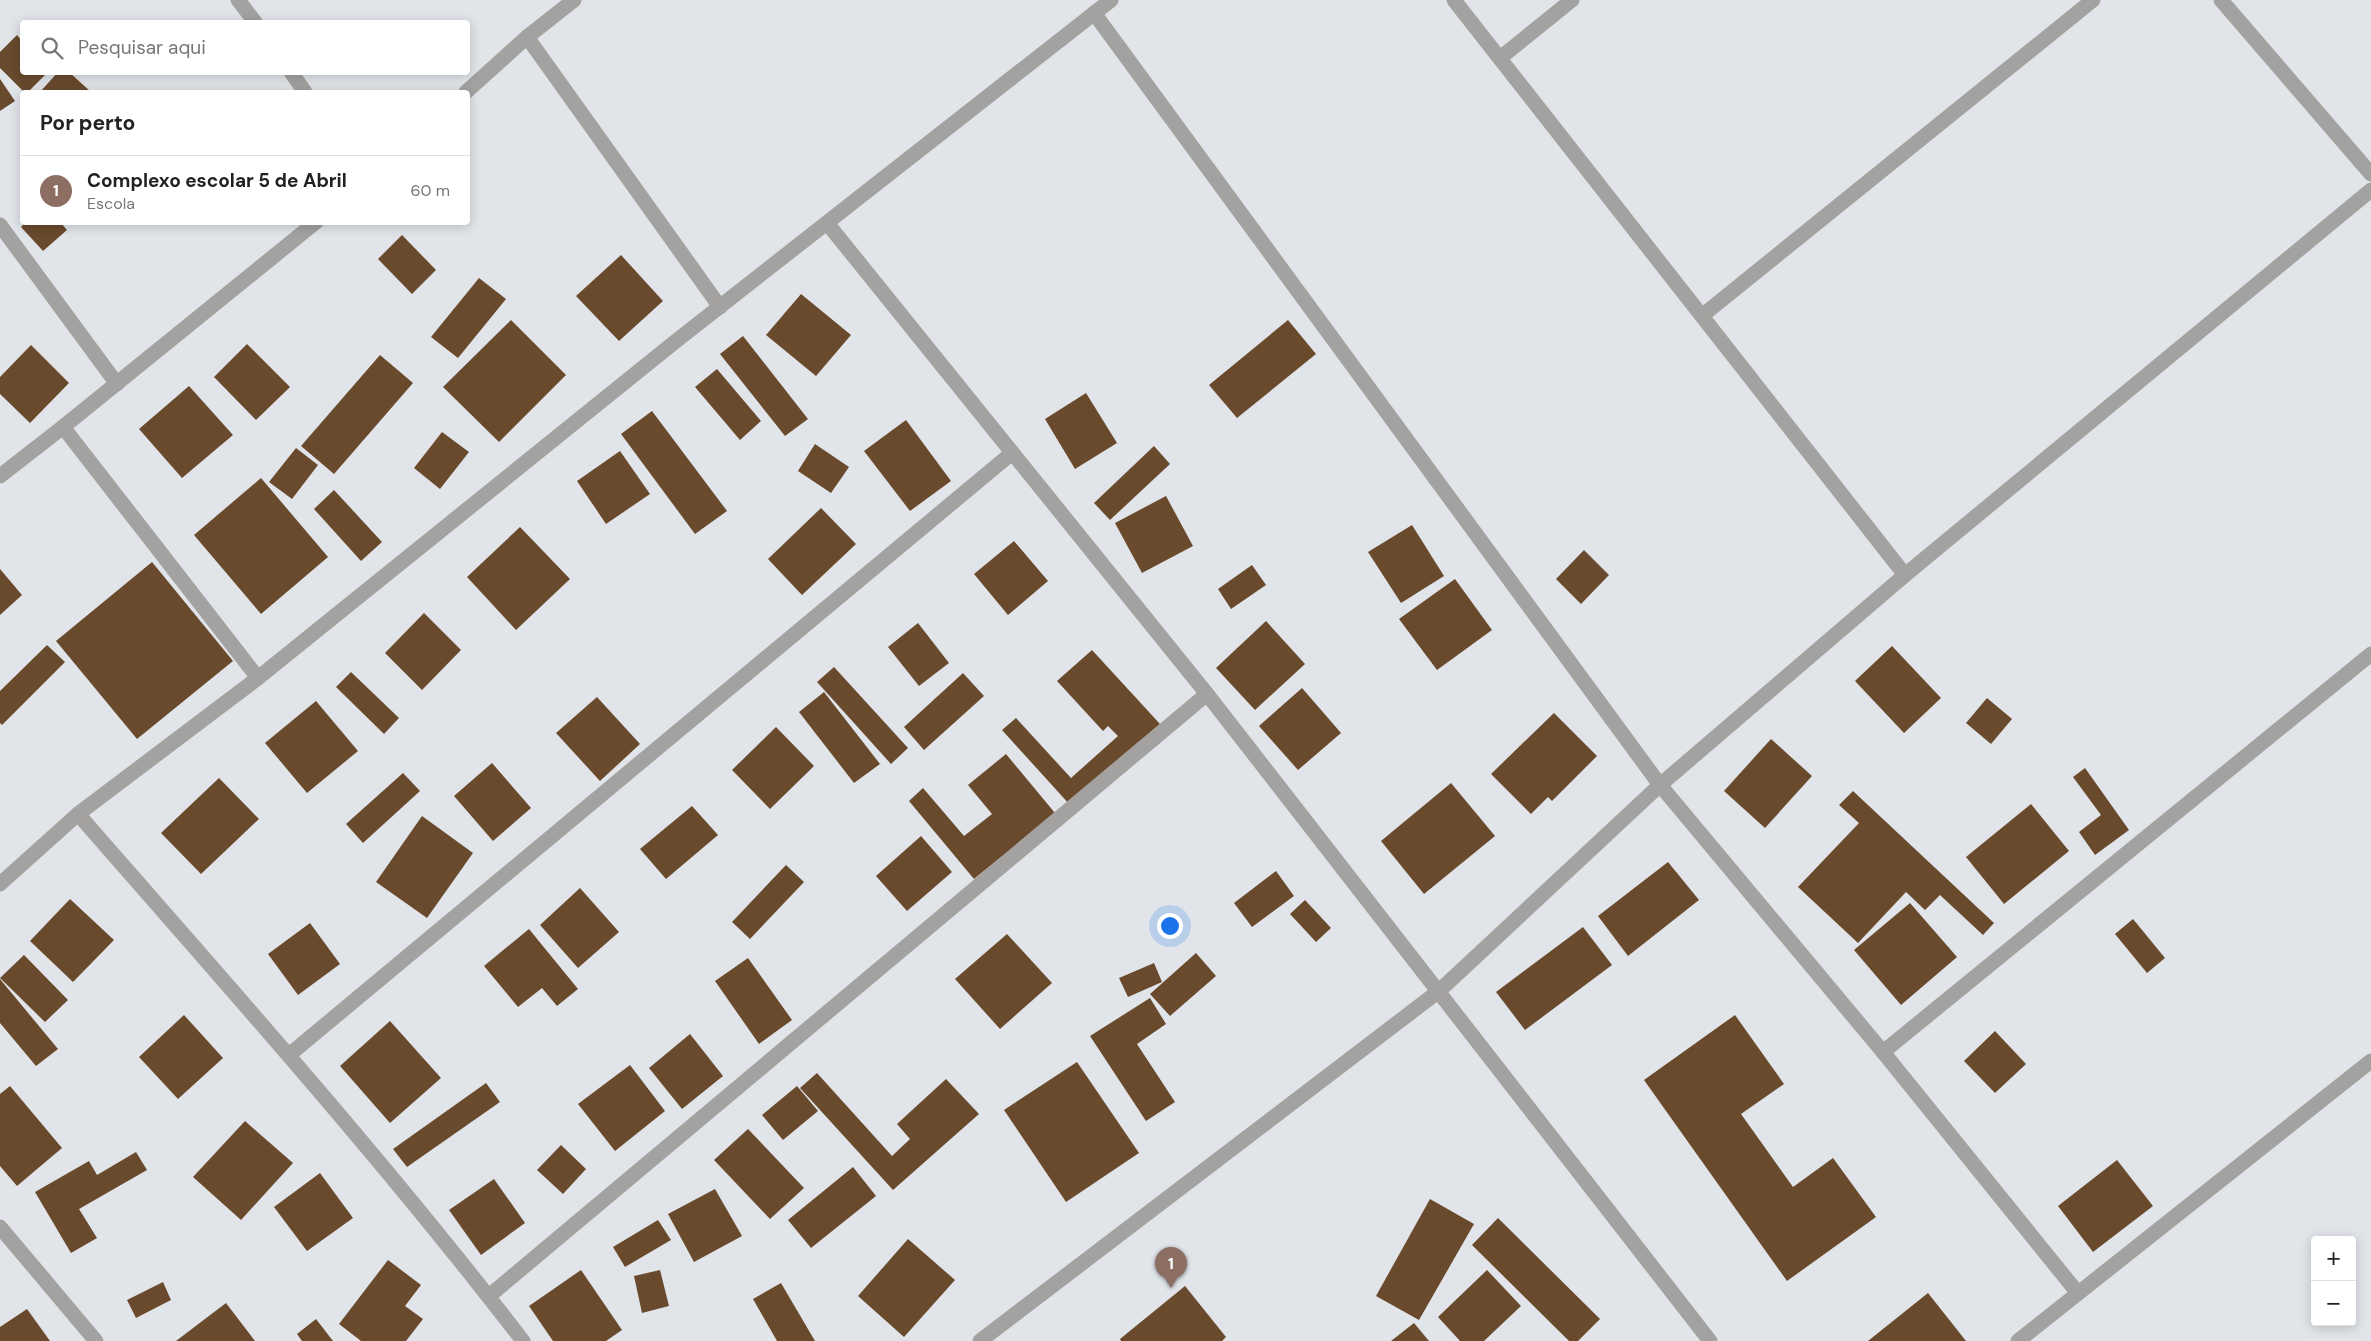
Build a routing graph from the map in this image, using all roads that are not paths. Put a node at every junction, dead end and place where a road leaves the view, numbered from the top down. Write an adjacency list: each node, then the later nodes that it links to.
1 (238, 0): 9 (street)
2 (574, 0): 10 (street)
3 (1111, 0): 8 (street)
4 (1454, 0): 11 (street)
5 (1572, 0): 11 (street)
6 (2093, 0): 21 (street)
7 (2221, 0): 15 (street)
8 (1094, 13): 17 (street); 30 (street)
9 (253, 20)
10 (527, 37): 14 (street); 20 (street)
11 (1500, 58): 21 (street)
12 (293, 75): 13 (street)
13 (304, 90)
14 (468, 90)
15 (2371, 174)
16 (2371, 190): 26 (street)
17 (827, 223): 20 (street); 24 (street)
18 (0, 225): 22 (street)
19 (312, 225): 22 (street)
20 (720, 307): 28 (street)
21 (1703, 315): 26 (street)
22 (117, 384): 23 (street)
23 (63, 427): 25 (street); 28 (street)
24 (1012, 453): 29 (street); 35 (street)
25 (0, 476)
26 (1905, 575): 30 (street)
27 (2371, 654): 34 (street)
28 (258, 678): 31 (street)
29 (1207, 694): 33 (street); 39 (street)
30 (1660, 785): 33 (street); 34 (street)
31 (78, 814): 32 (street); 35 (street)
32 (0, 884)
33 (1438, 990): 42 (street); 43 (street)
34 (1883, 1052): 38 (street)
35 (289, 1055): 39 (street)
36 (2371, 1061): 38 (street)
37 (0, 1227): 40 (street)
38 (2077, 1292): 44 (street)
39 (489, 1296): 41 (street)
40 (96, 1341)
41 (523, 1341)
42 (980, 1341)
43 (1710, 1341)
44 (2018, 1341)

